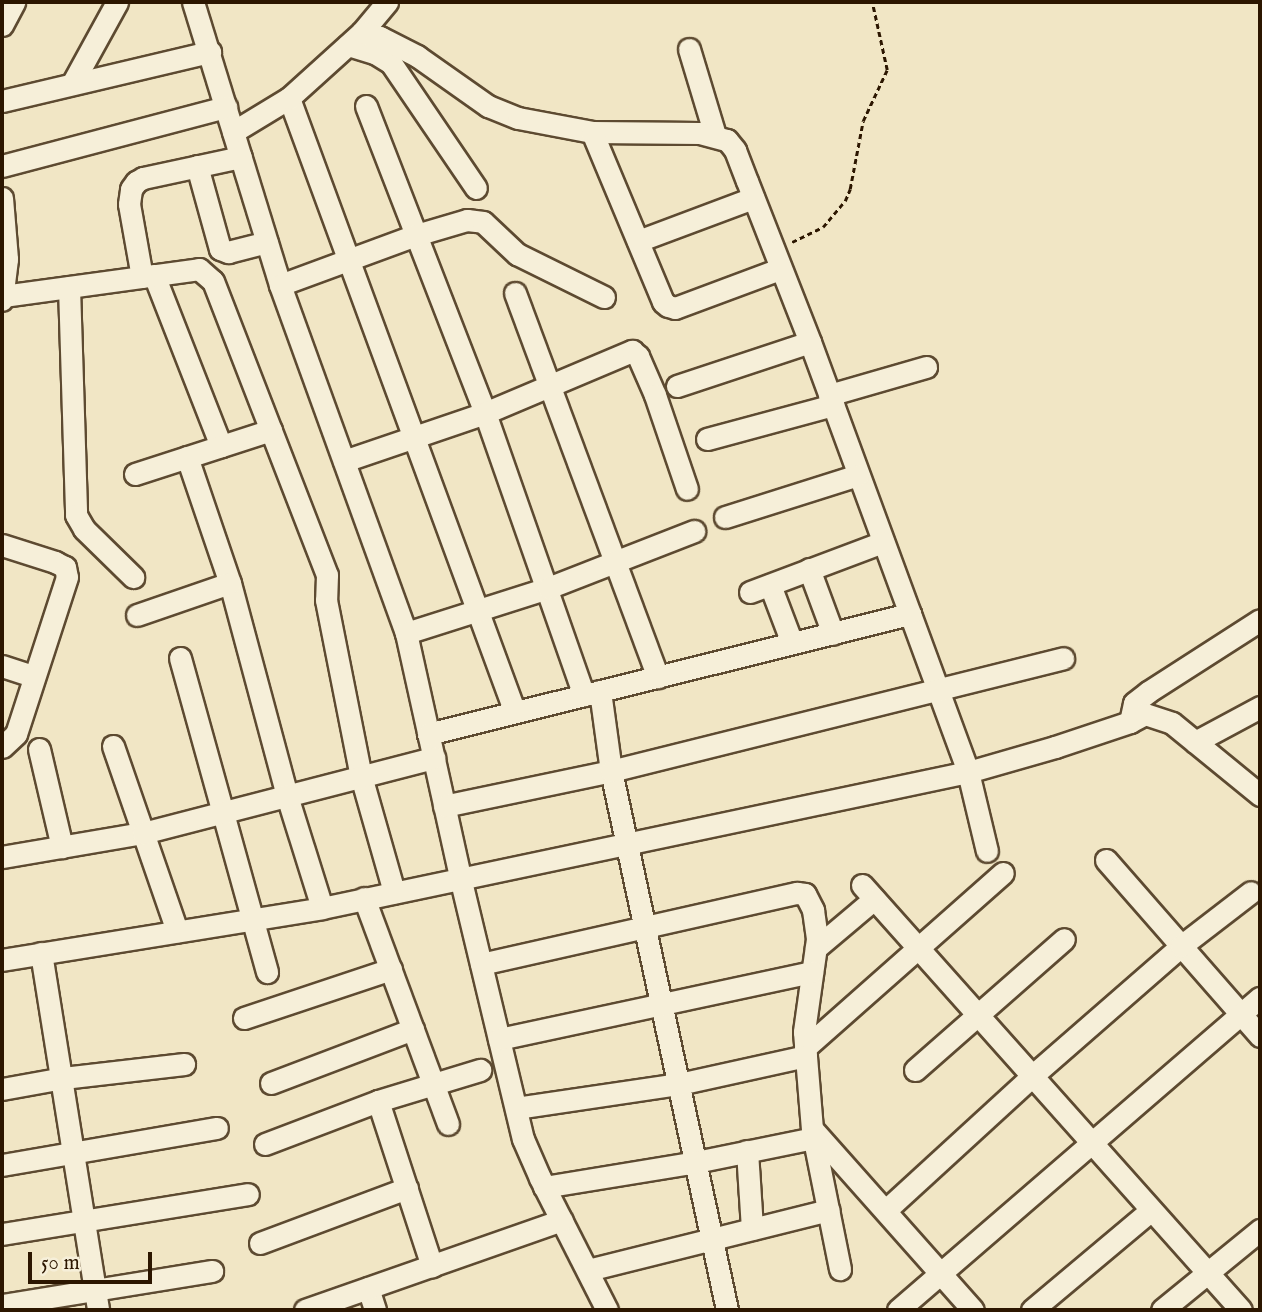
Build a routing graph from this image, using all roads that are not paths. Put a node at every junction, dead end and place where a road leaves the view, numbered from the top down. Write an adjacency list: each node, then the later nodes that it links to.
1 (14, 2): 5 (street)
2 (117, 2): 9 (street)
3 (193, 2): 8 (street)
4 (387, 2): 6 (street)
5 (2, 25)
6 (355, 39): 10 (street); 15 (street); 20 (street)
7 (689, 49): 16 (street)
8 (209, 51): 9 (street); 13 (street)
9 (72, 84): 11 (street)
10 (289, 98): 14 (street); 26 (street)
11 (2, 101)
12 (366, 106): 23 (street)
13 (226, 107): 14 (street); 18 (street)
14 (233, 132): 17 (street)
15 (592, 132): 16 (street); 24 (street)
16 (715, 135): 22 (street)
17 (241, 157): 19 (street); 25 (street)
18 (2, 166)
19 (197, 166): 25 (street); 28 (street)
20 (476, 188)
21 (2, 198): 33 (street)
22 (753, 198): 24 (street); 27 (street)
23 (416, 235): 26 (street); 32 (street); 39 (street)
24 (638, 241): 27 (street)
25 (267, 242): 29 (street)
26 (351, 259): 29 (street); 41 (street)
27 (777, 260): 34 (street)
28 (148, 276): 30 (street); 40 (street); 43 (street)
29 (280, 285): 45 (street)
30 (69, 287): 33 (street); 55 (street)
31 (515, 293): 36 (street)
32 (604, 297)
33 (2, 298)
34 (810, 342): 37 (street); 38 (street)
35 (926, 367): 38 (street)
36 (550, 386): 39 (street); 48 (street); 53 (street)
37 (677, 386)
38 (831, 400): 42 (street); 47 (street)
39 (485, 413): 41 (street); 58 (street)
40 (271, 430): 43 (street); 85 (street)
41 (416, 436): 45 (street); 60 (street)
42 (707, 439)
43 (221, 446): 44 (street)
44 (187, 457): 46 (street); 56 (street)
45 (344, 461): 64 (street)
46 (135, 474)
47 (858, 475): 49 (street); 51 (street)
48 (687, 489)
49 (725, 517)
50 (694, 531): 53 (street)
51 (883, 542): 54 (street); 61 (street)
52 (2, 545): 70 (street)
53 (615, 562): 58 (street); 71 (street)
54 (809, 569): 57 (street); 65 (street)
55 (132, 576)
56 (230, 583): 62 (street); 87 (street)
57 (770, 585): 59 (street); 66 (street)
58 (548, 588): 60 (street); 73 (street)
59 (750, 593)
60 (478, 612): 64 (street); 75 (street)
61 (910, 614): 65 (street); 72 (street)
62 (137, 615)
63 (1260, 620): 76 (street)
64 (407, 633): 77 (street)
65 (832, 634): 66 (street)
66 (792, 643): 71 (street)
67 (180, 658): 89 (street)
68 (1063, 658): 72 (street)
69 (2, 666): 70 (street)
70 (33, 676): 80 (street)
71 (658, 677): 73 (street)
72 (938, 691): 83 (street); 84 (street)
73 (592, 693): 75 (street); 83 (street)
74 (1260, 707): 78 (street)
75 (514, 710): 77 (street)
76 (1130, 722): 78 (street); 84 (street)
77 (428, 734): 82 (street)
78 (1195, 742): 86 (street)
79 (113, 746): 90 (street)
80 (2, 747)
81 (39, 749): 92 (street)
82 (434, 758): 85 (street); 88 (street)
83 (611, 771): 88 (street); 91 (street)
84 (968, 772): 91 (street); 93 (street)
85 (361, 776): 87 (street); 98 (street)
86 (1259, 792)
87 (288, 796): 89 (street); 101 (street)
88 (444, 806): 97 (street)
89 (223, 812): 90 (street); 102 (street)
90 (143, 833): 92 (street); 104 (street)
91 (626, 842): 97 (street); 103 (street)
92 (62, 847): 94 (street)
93 (987, 851)
94 (2, 857)
95 (1106, 860): 106 (street)
96 (1003, 873): 108 (street)
97 (460, 877): 98 (street); 111 (street)
98 (394, 891): 100 (street)
99 (1251, 892): 106 (street)
100 (364, 898): 101 (street); 112 (street)
101 (322, 908): 102 (street)
102 (252, 919): 104 (street); 113 (street)
103 (645, 929): 107 (street); 111 (street); 116 (street)
104 (177, 931): 109 (street)
105 (1063, 939): 118 (street)
106 (1181, 946): 117 (street); 127 (street)
107 (816, 948): 108 (street); 114 (street)
108 (918, 949): 118 (street); 123 (street)
109 (41, 953): 110 (street); 128 (street)
110 (2, 960)
111 (481, 964): 122 (street)
112 (391, 970): 119 (street); 120 (street)
113 (267, 972)
114 (812, 972): 116 (street); 123 (street)
115 (1260, 998): 117 (street)
116 (662, 1004): 122 (street); 131 (street)
117 (1241, 1014): 121 (street); 139 (street)
118 (978, 1015): 126 (street); 127 (street)
119 (244, 1018)
120 (413, 1029): 129 (street); 130 (street)
121 (1260, 1036)
122 (499, 1039): 134 (street)
123 (806, 1052): 131 (street); 137 (street)
124 (184, 1064): 128 (street)
125 (480, 1069): 130 (street)
126 (915, 1070)
127 (1032, 1076): 139 (street); 148 (street)
128 (63, 1078): 132 (street); 141 (street)
129 (271, 1083)
130 (432, 1083): 133 (street); 135 (street)
131 (679, 1084): 134 (street); 142 (street)
132 (2, 1089)
133 (378, 1101): 138 (street); 145 (street)
134 (516, 1108): 144 (street)
135 (447, 1124)
136 (217, 1128): 141 (street)
137 (813, 1134): 140 (street); 147 (street); 148 (street)
138 (265, 1144)
139 (1092, 1144): 149 (street); 161 (street)
140 (747, 1152): 142 (street); 152 (street)
141 (73, 1154): 143 (street); 150 (street)
142 (696, 1162): 144 (street); 155 (street)
143 (2, 1165)
144 (544, 1187): 151 (street)
145 (407, 1188): 156 (street); 157 (street)
146 (248, 1194): 150 (street)
147 (829, 1210): 152 (street); 158 (street)
148 (886, 1210): 161 (street)
149 (1151, 1210): 162 (street); 172 (street)
150 (84, 1220): 154 (street); 164 (street)
151 (562, 1220): 157 (street); 160 (street)
152 (752, 1229): 155 (street)
153 (1260, 1230): 162 (street)
154 (2, 1234)
155 (713, 1238): 160 (street); 169 (street)
156 (260, 1243)
157 (432, 1266): 163 (street)
158 (840, 1269)
159 (212, 1270): 164 (street)
160 (588, 1270): 168 (street)
161 (939, 1271): 170 (street); 171 (street)
162 (1207, 1272): 173 (street); 174 (street)
163 (368, 1289): 166 (street); 167 (street)
164 (96, 1300): 165 (street)
165 (2, 1305)
166 (305, 1310)
167 (375, 1310)
168 (607, 1310)
169 (727, 1310)
170 (898, 1310)
171 (974, 1310)
172 (1032, 1310)
173 (1162, 1310)
174 (1241, 1310)

